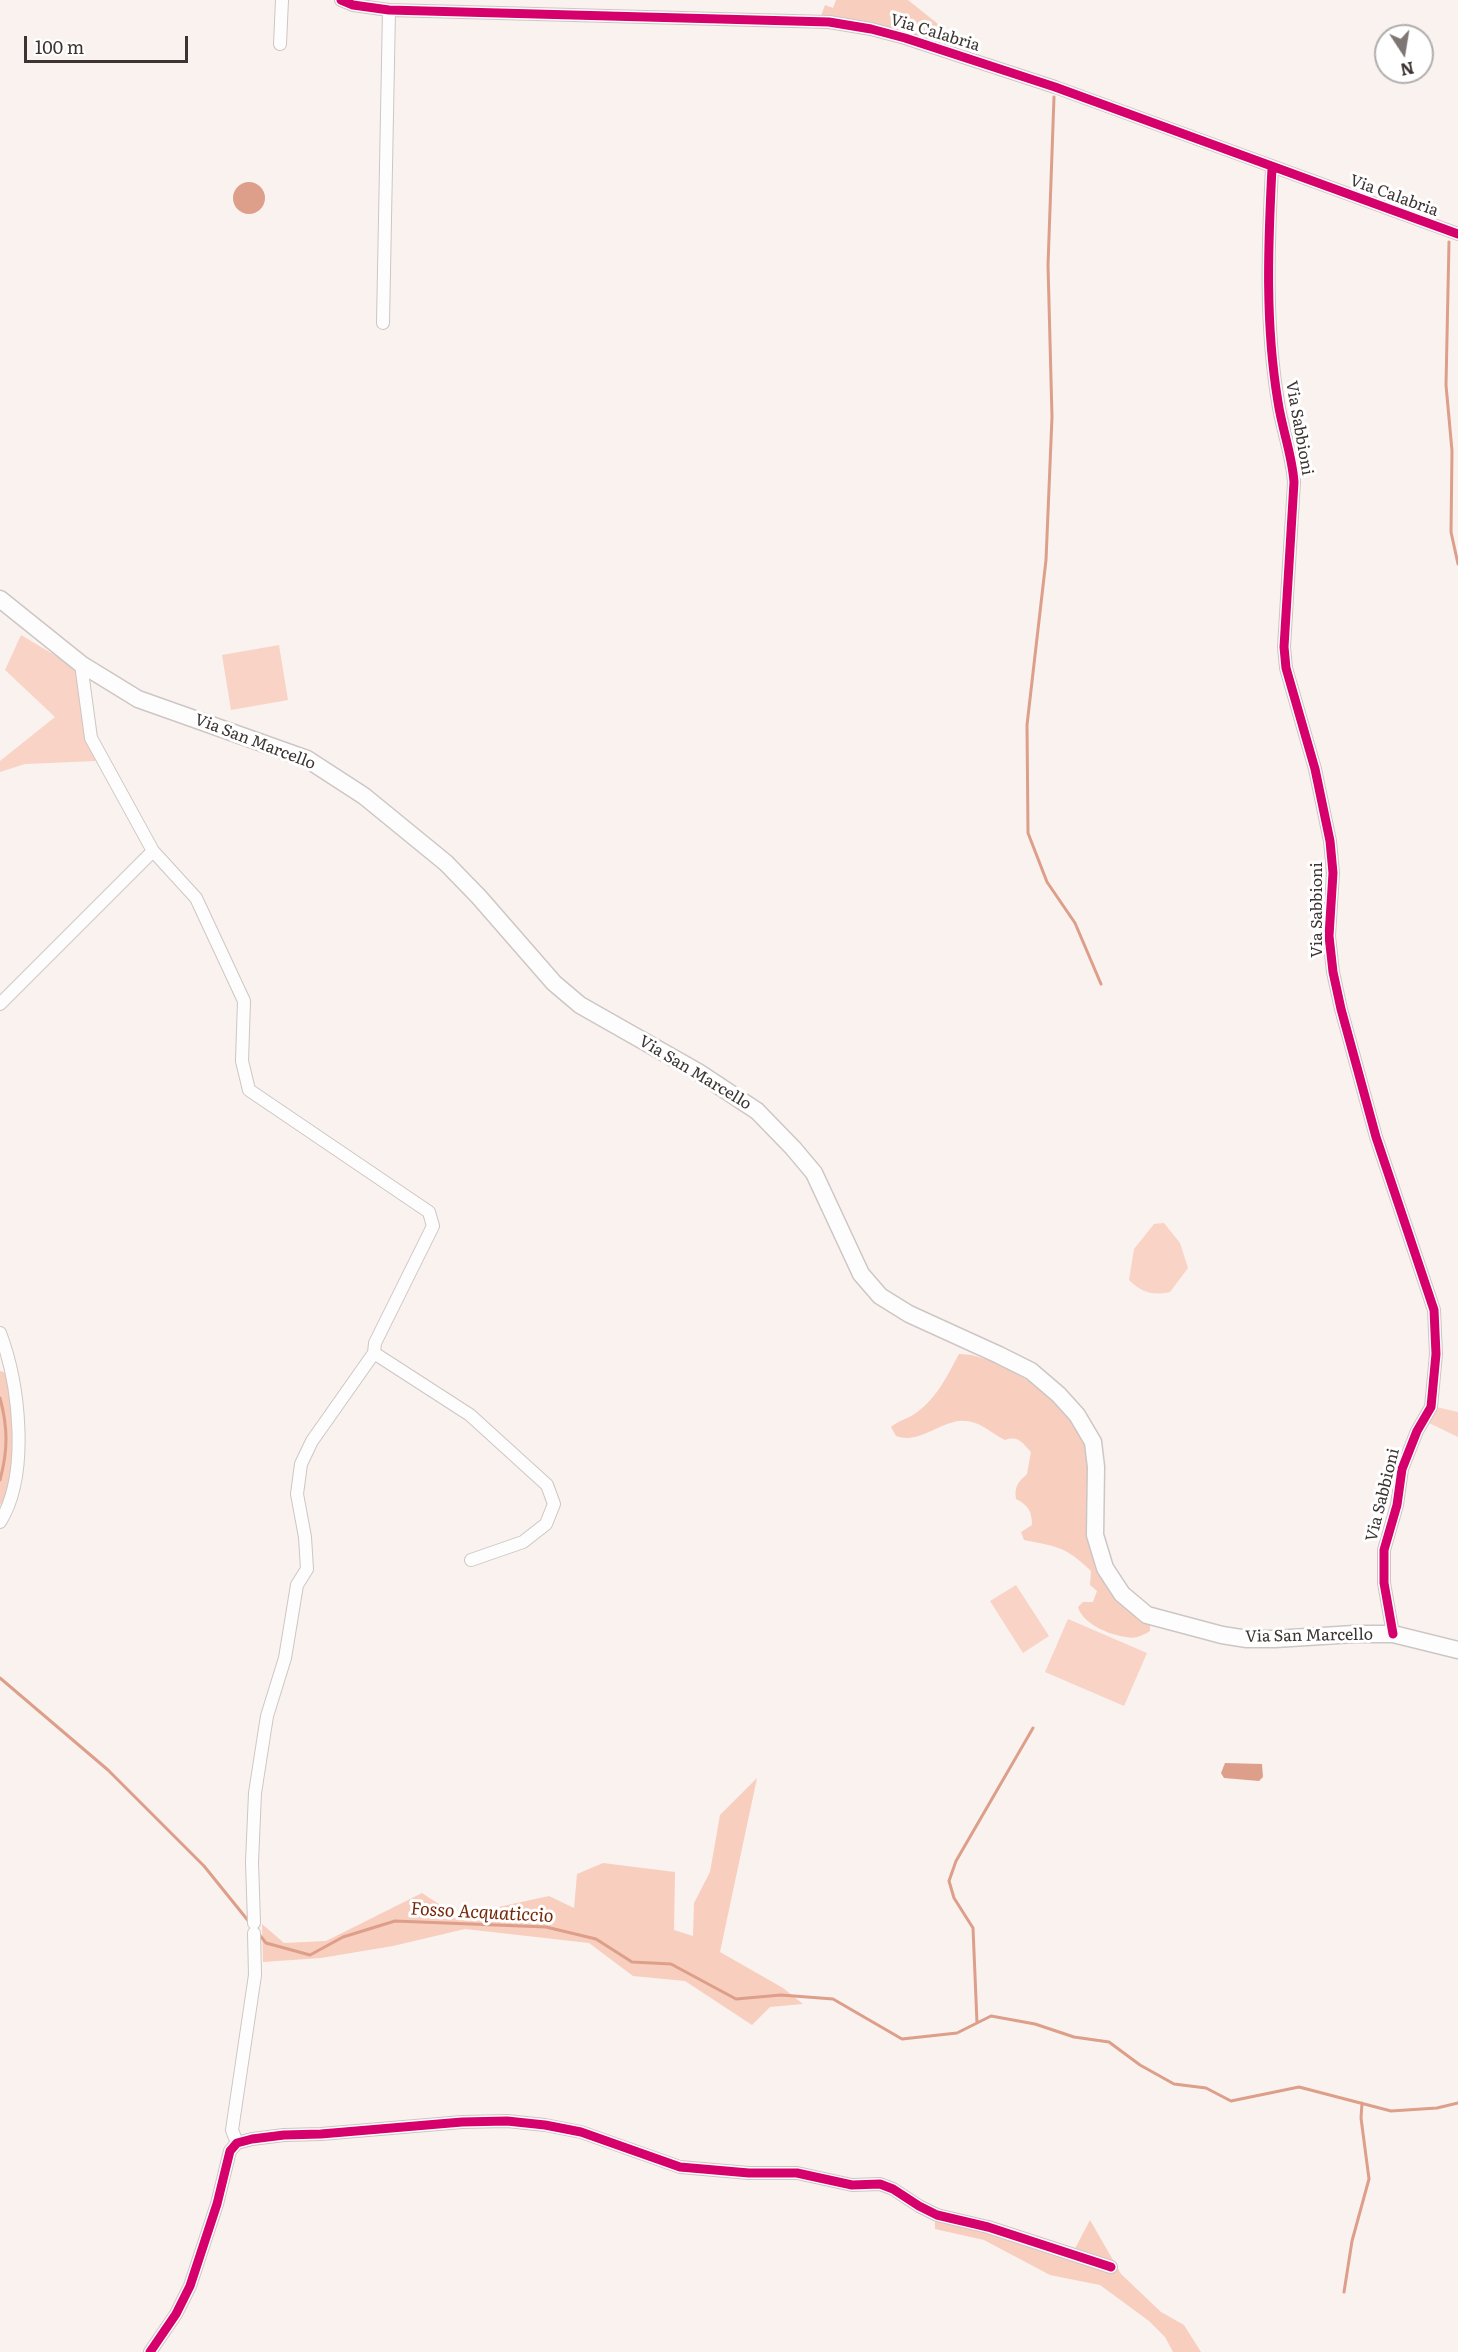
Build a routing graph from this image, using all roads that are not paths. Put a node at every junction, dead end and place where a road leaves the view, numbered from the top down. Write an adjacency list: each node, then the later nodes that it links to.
1 (282, 0): 4 (street)
2 (340, 0): 3 (street, Via Calabria)
3 (389, 10): 5 (street, Via Calabria); 7 (street)
4 (280, 44)
5 (1272, 168): 6 (street, Via Calabria); 16 (street, Via Sabbioni)
6 (1458, 234)
7 (383, 322)
8 (0, 599): 9 (main road, Via San Marcello)
9 (81, 664): 10 (street); 16 (main road, Via San Marcello)
10 (153, 850): 11 (street); 13 (street)
11 (0, 1004)
12 (0, 1333): 14 (street)
13 (374, 1353): 15 (street); 18 (street)
14 (0, 1522)
15 (471, 1560)
16 (1393, 1634): 17 (main road, Via San Marcello)
17 (1458, 1650)
18 (237, 2143): 19 (street); 20 (street)
19 (1111, 2267)
20 (150, 2352)

